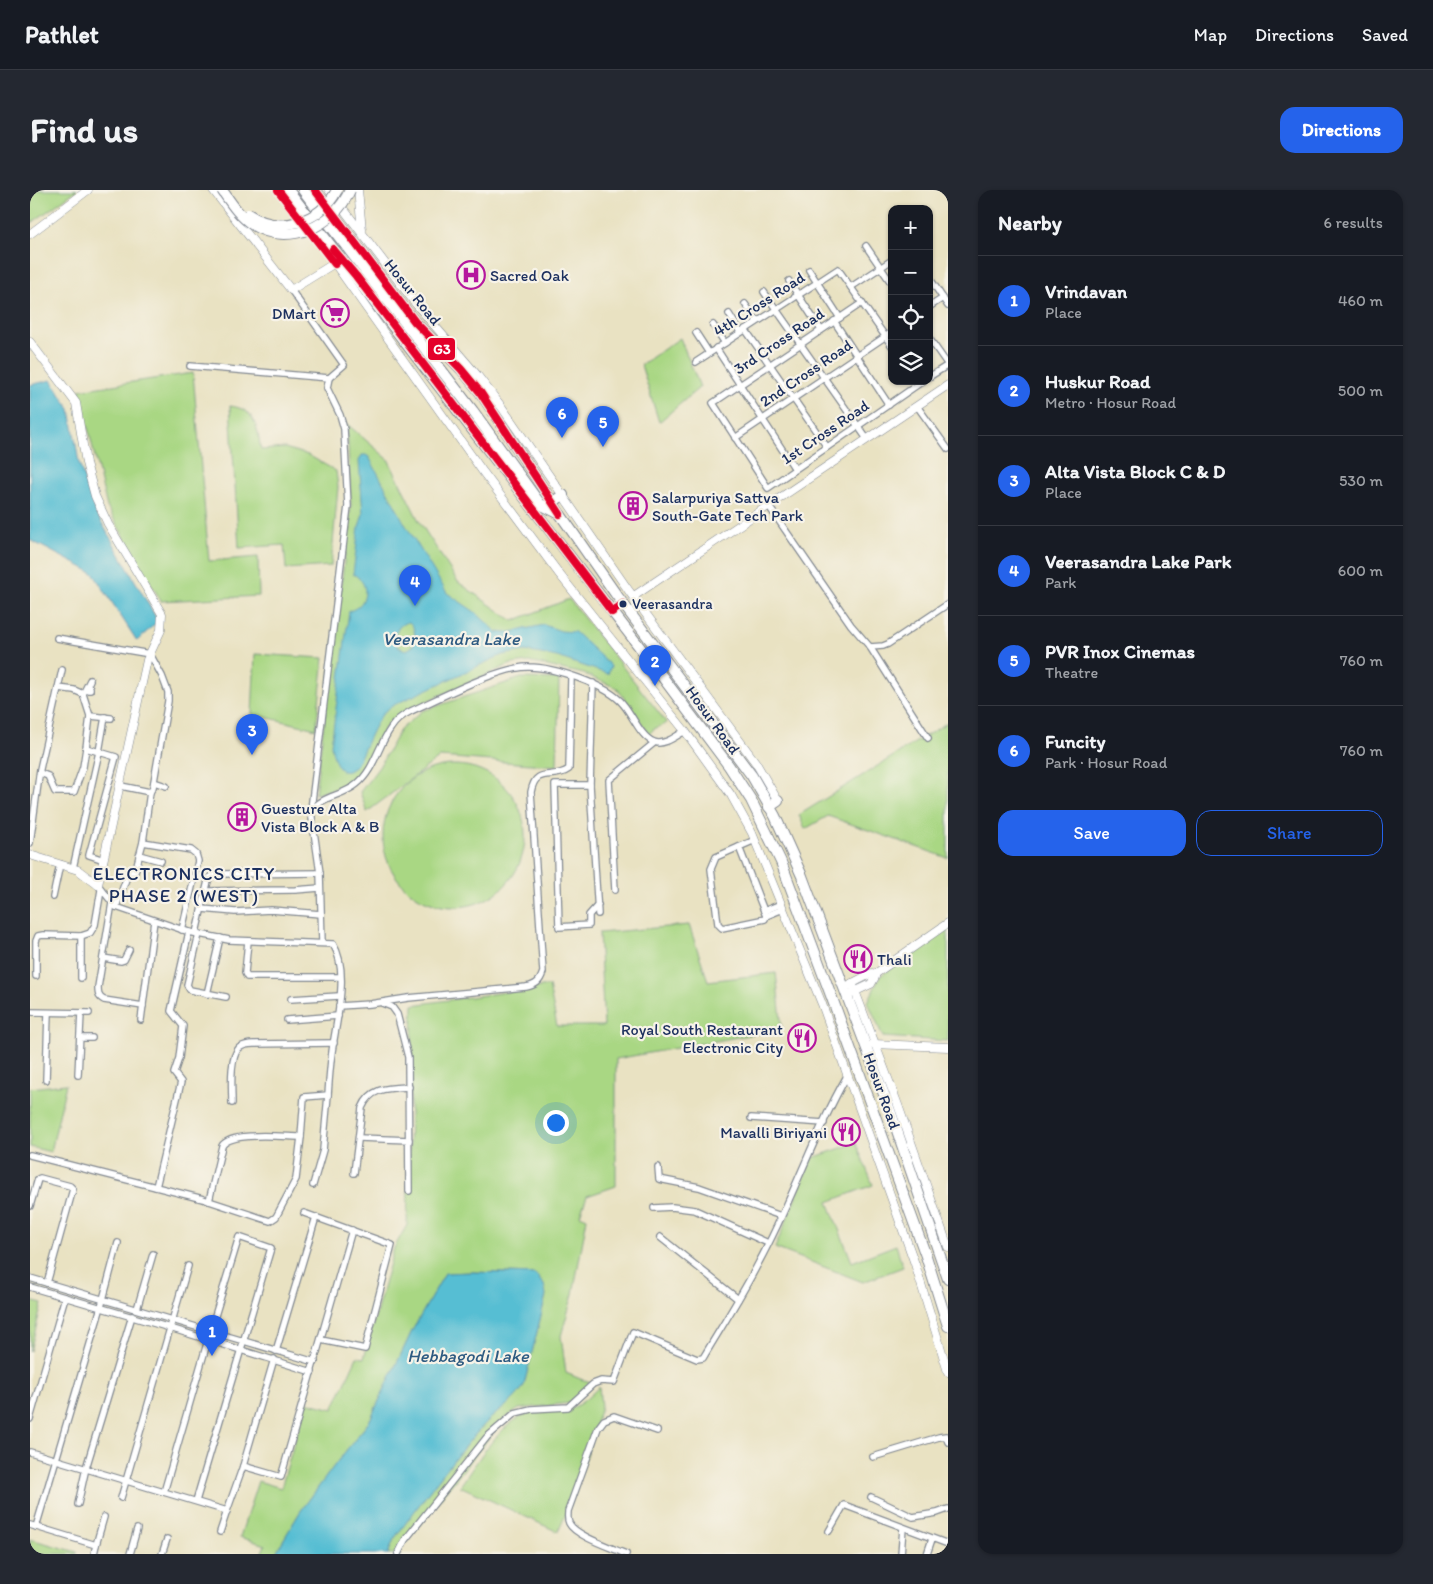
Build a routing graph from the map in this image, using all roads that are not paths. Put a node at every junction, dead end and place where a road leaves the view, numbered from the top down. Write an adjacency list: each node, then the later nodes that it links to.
1 (88, 190): 14 (street)
2 (213, 190): 25 (street)
3 (222, 190): 11 (highway, bridge)
4 (228, 190): 10 (highway, bridge)
5 (278, 190): 16 (street)
6 (288, 190): 16 (highway, Hosur Road)
7 (303, 190): 74 (highway)
8 (315, 190): 72 (highway, Hosur Road)
9 (329, 190): 13 (street)
10 (337, 190)
11 (350, 190)
12 (358, 190): 13 (street)
13 (362, 232): 71 (street)
14 (30, 234)
15 (866, 246): 18 (street)
16 (338, 262): 25 (street); 78 (highway, Hosur Road); 89 (street)
17 (888, 262): 18 (street)
18 (880, 267): 20 (street); 24 (street)
19 (809, 270): 22 (street)
20 (888, 278)
21 (789, 281): 27 (street)
22 (817, 282): 24 (street, 4th Cross Road); 27 (street, 4th Cross Road); 35 (street)
23 (933, 283): 28 (street)
24 (851, 287): 29 (street)
25 (291, 290): 56 (street)
26 (764, 292): 33 (street)
27 (798, 295): 33 (street, 4th Cross Road); 38 (street)
28 (943, 298): 31 (street); 32 (street)
29 (862, 303): 35 (street, 3rd Cross Road); 42 (street)
30 (746, 304): 36 (street)
31 (933, 304)
32 (948, 306)
33 (776, 309): 36 (street, 4th Cross Road); 47 (street)
34 (729, 314): 39 (street)
35 (837, 319): 38 (street, 3rd Cross Road); 50 (street)
36 (757, 321): 39 (street, 4th Cross Road)
37 (713, 325): 46 (street)
38 (822, 330): 47 (street, 3rd Cross Road)
39 (743, 331): 46 (street, 4th Cross Road); 52 (street)
40 (696, 333): 49 (street)
41 (888, 335): 42 (street, 2nd Cross Road)
42 (885, 337): 44 (street); 50 (street, 2nd Cross Road)
43 (930, 340): 53 (street)
44 (888, 341)
45 (30, 342): 81 (street)
46 (725, 343): 48 (street, 4th Cross Road)
47 (800, 344): 52 (street, 3rd Cross Road); 57 (street)
48 (716, 348): 49 (street, 4th Cross Road); 58 (street)
49 (709, 353): 51 (street, 4th Cross Road)
50 (857, 356): 57 (street, 2nd Cross Road); 62 (street)
51 (696, 362)
52 (770, 364): 58 (street, 3rd Cross Road); 61 (street)
53 (948, 365): 55 (street)
54 (190, 366): 56 (street)
55 (933, 374)
56 (329, 378): 102 (street)
57 (824, 378): 61 (street, 2nd Cross Road); 65 (street)
58 (740, 384): 64 (street); 66 (street, 3rd Cross Road)
59 (915, 385): 62 (street, 1st Cross Road)
60 (948, 385): 63 (street)
61 (793, 398): 64 (street, 2nd Cross Road); 68 (street)
62 (889, 405): 65 (street, 1st Cross Road)
63 (917, 406): 67 (street); 69 (street)
64 (763, 419): 66 (street, 2nd Cross Road); 70 (street)
65 (858, 426): 67 (street); 68 (street, 1st Cross Road)
66 (735, 438): 70 (street, 1st Cross Road)
67 (867, 439): 73 (street)
68 (827, 447): 70 (street, 1st Cross Road)
69 (948, 449)
70 (795, 469)
71 (563, 496): 72 (highway); 75 (street)
72 (553, 502): 74 (highway, Hosur Road)
73 (768, 505): 75 (street); 80 (street)
74 (560, 514): 76 (highway, Hosur Road)
75 (634, 596): 100 (street)
76 (623, 604): 78 (highway); 101 (highway, Hosur Road)
77 (948, 604): 80 (street)
78 (612, 612): 202 (highway, Hosur Road)
79 (57, 638): 81 (street)
80 (870, 647): 90 (street)
81 (150, 654): 95 (street); 97 (street)
82 (62, 670): 86 (street)
83 (571, 676): 85 (street); 102 (street); 145 (street)
84 (90, 680): 87 (street)
85 (593, 683): 91 (street); 96 (street)
86 (58, 688): 87 (street); 94 (street)
87 (83, 694): 88 (street)
88 (90, 716): 92 (street); 93 (street)
89 (685, 731): 91 (street); 103 (street)
90 (928, 738)
91 (654, 742): 116 (street)
92 (86, 748): 93 (street); 94 (street)
93 (99, 752): 109 (street); 112 (street)
94 (40, 773): 105 (street)
95 (154, 782): 98 (street); 99 (street)
96 (590, 785): 120 (street); 120 (street)
97 (121, 786): 99 (street); 109 (street)
98 (166, 786)
99 (150, 792): 104 (street)
100 (778, 801): 101 (highway)
101 (769, 807): 140 (highway, Hosur Road)
102 (311, 811): 113 (street)
103 (755, 840): 106 (street); 121 (street)
104 (142, 842): 108 (street); 128 (street)
105 (30, 843)
106 (740, 847): 123 (street); 123 (street)
107 (30, 855): 111 (street)
108 (139, 855): 110 (street); 119 (street)
109 (104, 860): 114 (street)
110 (161, 861)
111 (60, 864): 112 (street); 118 (street)
112 (73, 868): 114 (street)
113 (320, 873): 115 (street); 117 (street)
114 (100, 887): 119 (street); 131 (street)
115 (320, 888): 117 (street); 124 (street)
116 (615, 890)
117 (207, 891): 122 (street)
118 (53, 897)
119 (114, 905): 126 (street); 136 (street)
120 (598, 905): 125 (street)
121 (782, 907): 123 (street); 161 (street)
122 (202, 909): 124 (street); 130 (street)
123 (765, 913)
124 (320, 914): 134 (street)
125 (598, 914)
126 (154, 921): 128 (street); 146 (street)
127 (948, 923): 140 (street)
128 (182, 930): 129 (street)
129 (188, 932): 130 (street); 176 (street)
130 (198, 934): 132 (street); 141 (street)
131 (81, 936): 137 (street); 139 (street)
132 (220, 938): 133 (street); 141 (street)
133 (248, 941): 134 (street); 138 (street)
134 (322, 943): 138 (street)
135 (129, 950): 136 (street)
136 (103, 958): 146 (street)
137 (36, 976)
138 (340, 977): 142 (street)
139 (81, 978)
140 (850, 989): 158 (highway, Hosur Road)
141 (207, 994): 143 (street)
142 (340, 996): 144 (street); 147 (street)
143 (226, 997)
144 (291, 999)
145 (382, 1002): 147 (street); 163 (street)
146 (142, 1006): 153 (street)
147 (339, 1006): 152 (street)
148 (30, 1012): 149 (street)
149 (48, 1013): 150 (street); 162 (street)
150 (81, 1013): 151 (street); 155 (street)
151 (89, 1013)
152 (338, 1016): 154 (street); 157 (street)
153 (141, 1020)
154 (287, 1020)
155 (80, 1038): 156 (street); 160 (street)
156 (92, 1038)
157 (334, 1043): 164 (street); 165 (street)
158 (871, 1045): 159 (street); 167 (highway, Hosur Road)
159 (948, 1047)
160 (78, 1075)
161 (847, 1076): 168 (street); 213 (street)
162 (46, 1080)
163 (409, 1087): 170 (street); 171 (street)
164 (328, 1095): 169 (street); 175 (street)
165 (232, 1103)
166 (752, 1118): 168 (street)
167 (898, 1118): 188 (street); 192 (highway, Hosur Road)
168 (824, 1123): 182 (street)
169 (301, 1137): 178 (street); 178 (street)
170 (359, 1138): 171 (street); 174 (street)
171 (409, 1140): 177 (street)
172 (30, 1155): 176 (street)
173 (658, 1167): 182 (street)
174 (354, 1173)
175 (313, 1185)
176 (156, 1187): 178 (street)
177 (409, 1191)
178 (209, 1201)
179 (30, 1206): 193 (street)
180 (654, 1208): 187 (street)
181 (304, 1212): 183 (street)
182 (781, 1216): 187 (street)
183 (316, 1217): 184 (street); 209 (street)
184 (352, 1230): 206 (street); 206 (street)
185 (660, 1236): 197 (street)
186 (118, 1243): 196 (street)
187 (768, 1243): 197 (street)
188 (948, 1247)
189 (153, 1254): 199 (street)
190 (188, 1266): 201 (street)
191 (30, 1278): 193 (street)
192 (948, 1279)
193 (46, 1283): 196 (street)
194 (30, 1287): 195 (street)
195 (65, 1297): 198 (street); 214 (street)
196 (103, 1299): 198 (street); 199 (street)
197 (738, 1299): 243 (street)
198 (101, 1307): 200 (street); 219 (street)
199 (137, 1309): 201 (street)
200 (132, 1316): 203 (street); 221 (street)
201 (173, 1321): 203 (street); 204 (street)
202 (948, 1326)
203 (170, 1328): 205 (street); 222 (street)
204 (210, 1332): 207 (street); 207 (street)
205 (208, 1340): 208 (street); 223 (street)
206 (321, 1340): 211 (street)
207 (244, 1342): 208 (street); 209 (street)
208 (242, 1350): 210 (street); 226 (street)
209 (276, 1351): 211 (street)
210 (274, 1359): 212 (street); 220 (street)
211 (315, 1362): 212 (street)
212 (312, 1372): 220 (street)
213 (948, 1372)
214 (30, 1419)
215 (657, 1431): 244 (street)
216 (948, 1442): 218 (street)
217 (30, 1452): 219 (street)
218 (873, 1456)
219 (56, 1459): 221 (street); 231 (street)
220 (243, 1466): 229 (street)
221 (86, 1468): 222 (street); 227 (street)
222 (127, 1480): 223 (street); 225 (street)
223 (164, 1492): 226 (street)
224 (871, 1496): 228 (street)
225 (122, 1498)
226 (196, 1501): 229 (street)
227 (78, 1504)
228 (948, 1509)
229 (227, 1511): 235 (street)
230 (104, 1517): 239 (street)
231 (33, 1526): 239 (street)
232 (903, 1528): 234 (street); 237 (street); 245 (street)
233 (137, 1529): 241 (street)
234 (829, 1531)
235 (220, 1532)
236 (167, 1539): 242 (street)
237 (932, 1539): 238 (street); 246 (street)
238 (948, 1544)
239 (96, 1545): 240 (street)
240 (94, 1554)
241 (130, 1554)
242 (162, 1554)
243 (398, 1554)
244 (626, 1554)
245 (901, 1554)
246 (927, 1554)

